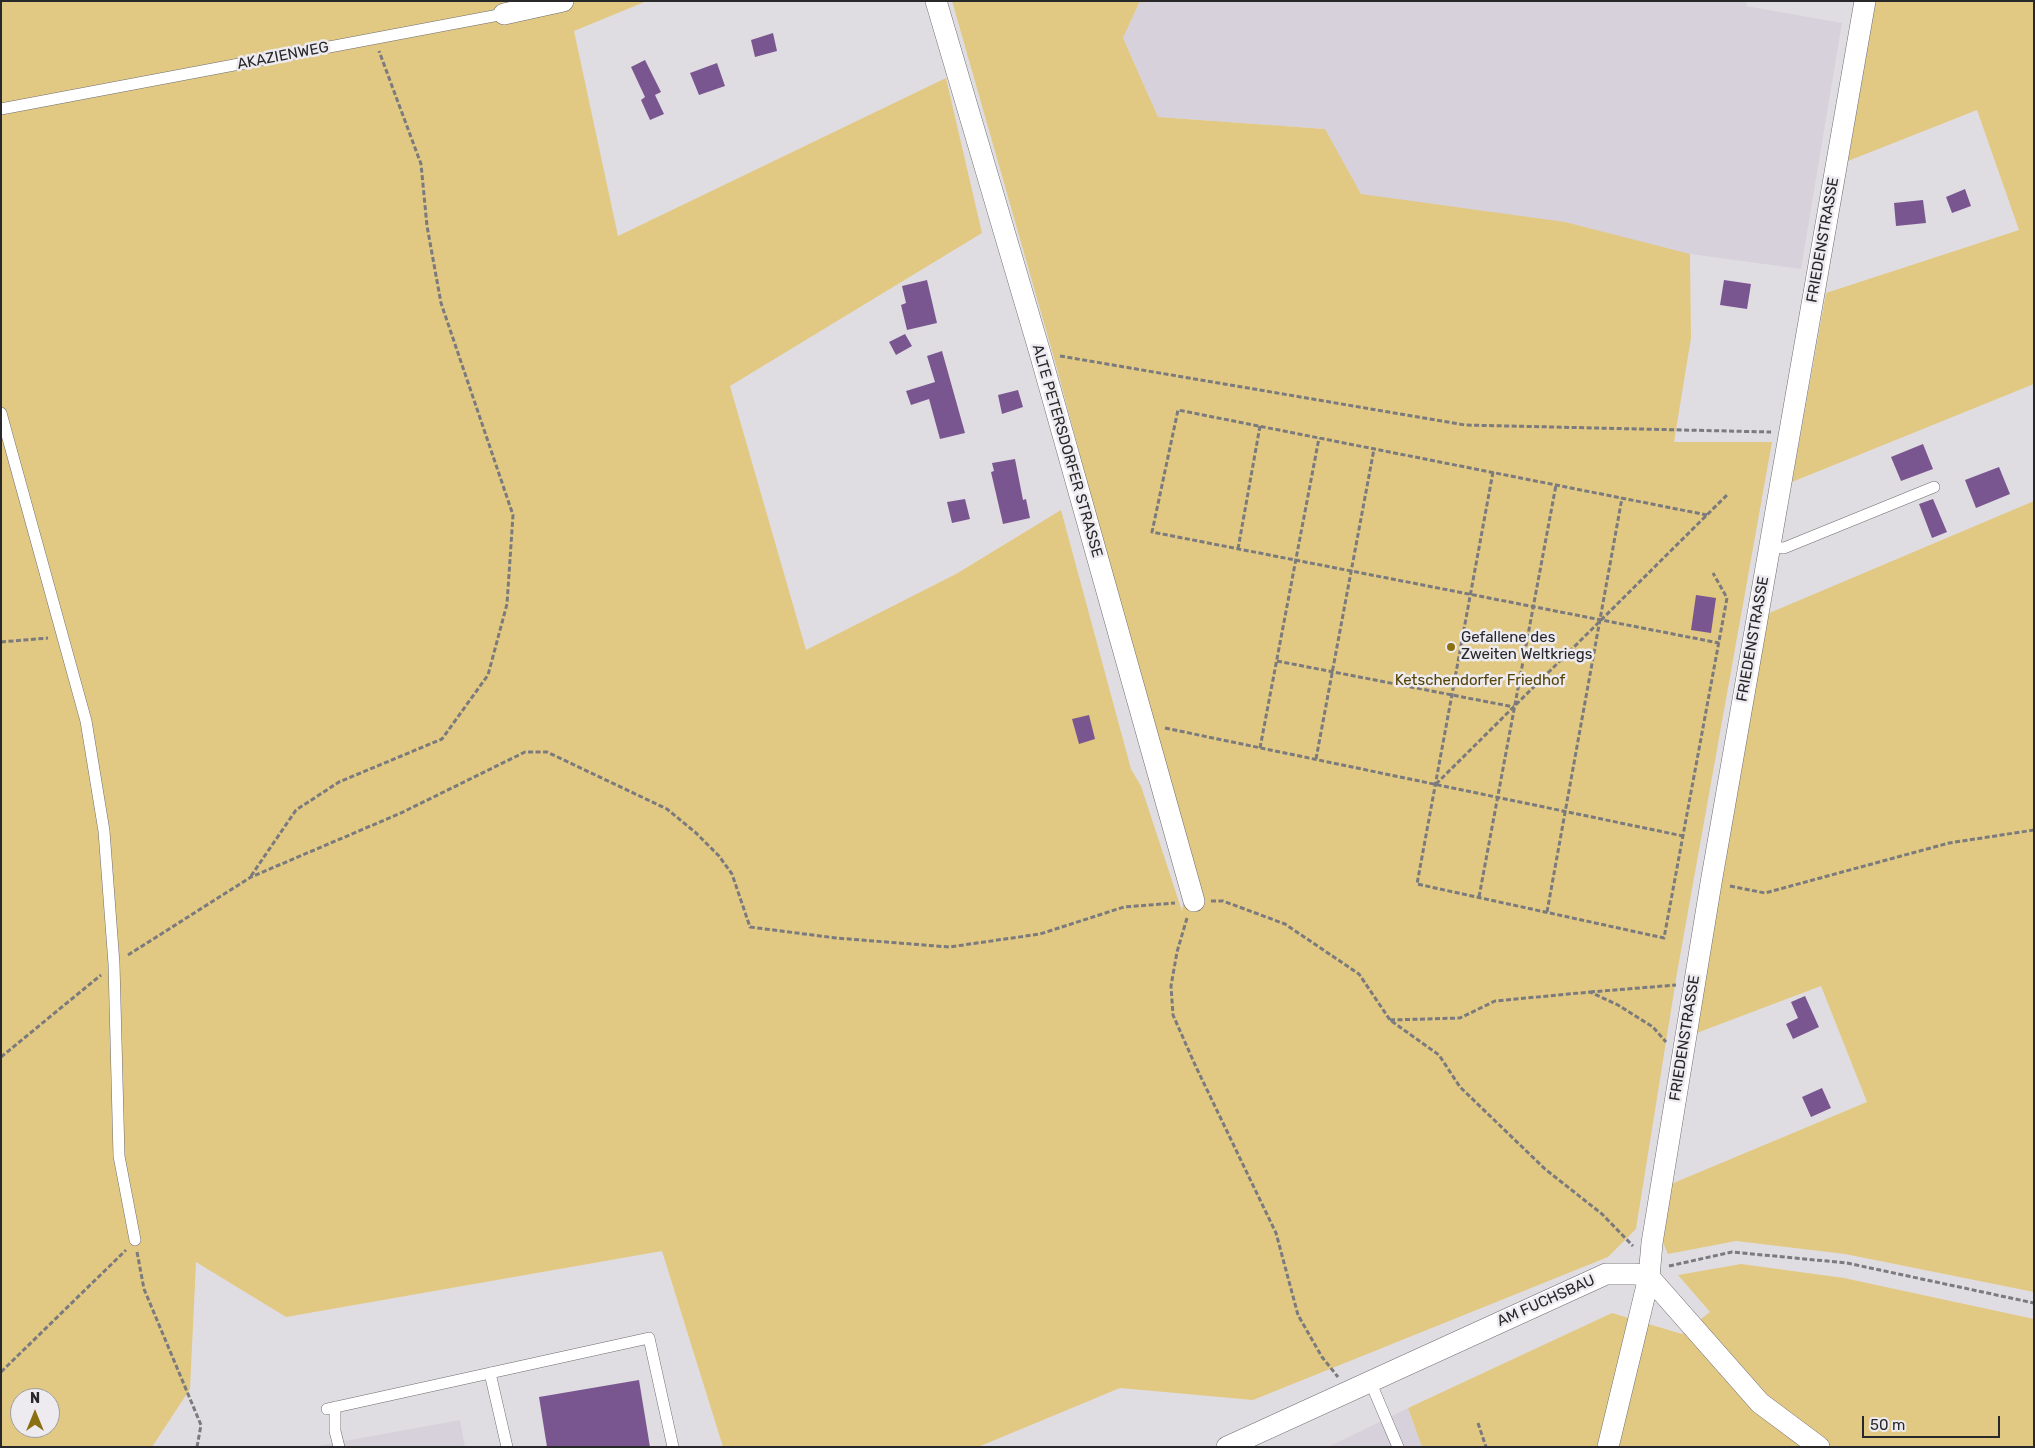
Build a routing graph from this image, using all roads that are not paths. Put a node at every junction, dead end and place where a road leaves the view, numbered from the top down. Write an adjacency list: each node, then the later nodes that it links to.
1 (564, 1): 4 (street, AKAZIENWEG)
2 (936, 1): 9 (street, ALTE PETERSDORFER STRASSE)
3 (1865, 1): 8 (street, FRIEDENSTRASSE)
4 (504, 14): 5 (lane, AKAZIENWEG)
5 (1, 109)
6 (1, 414): 10 (lane)
7 (1934, 487): 8 (lane)
8 (1769, 547): 11 (street, FRIEDENSTRASSE)
9 (1194, 901)
10 (135, 1240)
11 (1649, 1278): 13 (street, AM FUCHSBAU); 19 (street, FRIEDENSTRASSE); 20 (street)
12 (490, 1373): 14 (lane); 15 (lane); 16 (lane)
13 (1370, 1381): 17 (street, AM FUCHSBAU); 18 (lane)
14 (339, 1447)
15 (507, 1447)
16 (674, 1447)
17 (1227, 1447)
18 (1398, 1447)
19 (1608, 1447)
20 (1819, 1447)

